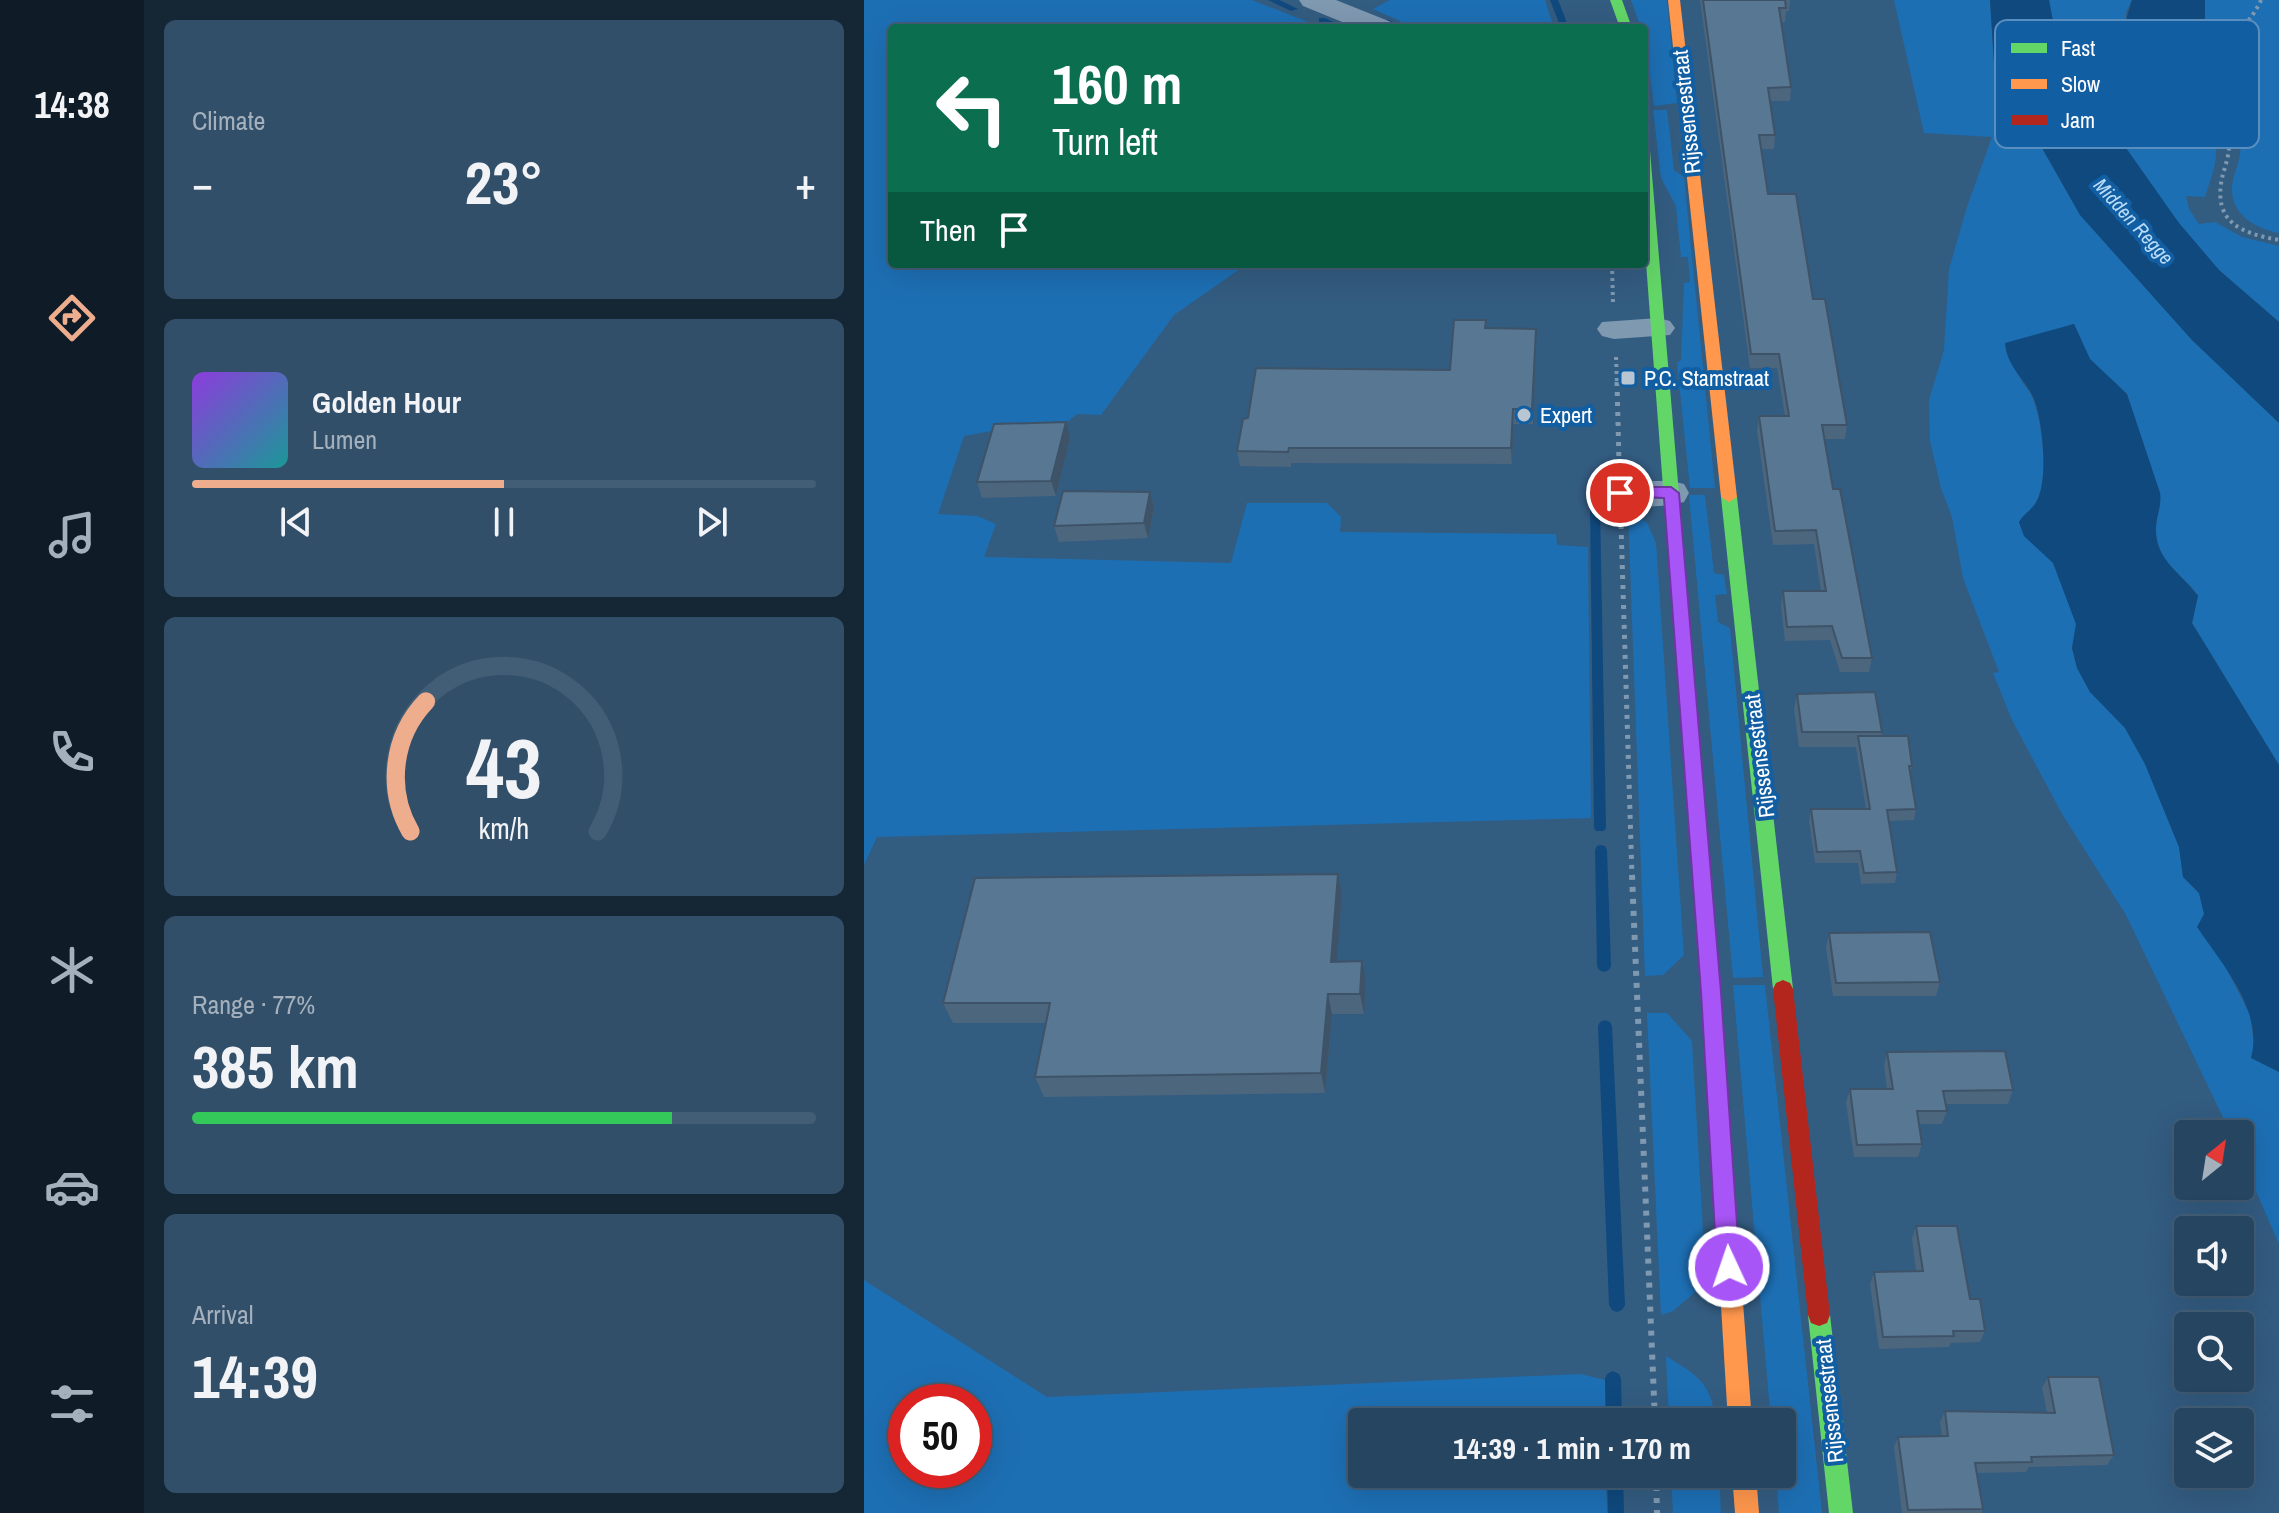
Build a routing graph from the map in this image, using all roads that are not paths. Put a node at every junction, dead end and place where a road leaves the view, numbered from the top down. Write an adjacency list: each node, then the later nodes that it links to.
1 (1312, 0): 4 (street)
2 (1616, 0): 5 (street)
3 (1674, 0): 14 (street, Rijssensestraat)
4 (1371, 24)
5 (1625, 24)
6 (1648, 202): 7 (street, Rijssensestraat)
7 (1658, 328): 8 (street); 10 (street, Rijssensestraat)
8 (1614, 329)
9 (1620, 493): 10 (street)
10 (1671, 493): 11 (street, Rijssensestraat)
11 (1739, 1408)
12 (1745, 1488): 13 (street)
13 (1747, 1513)
14 (1841, 1513)

